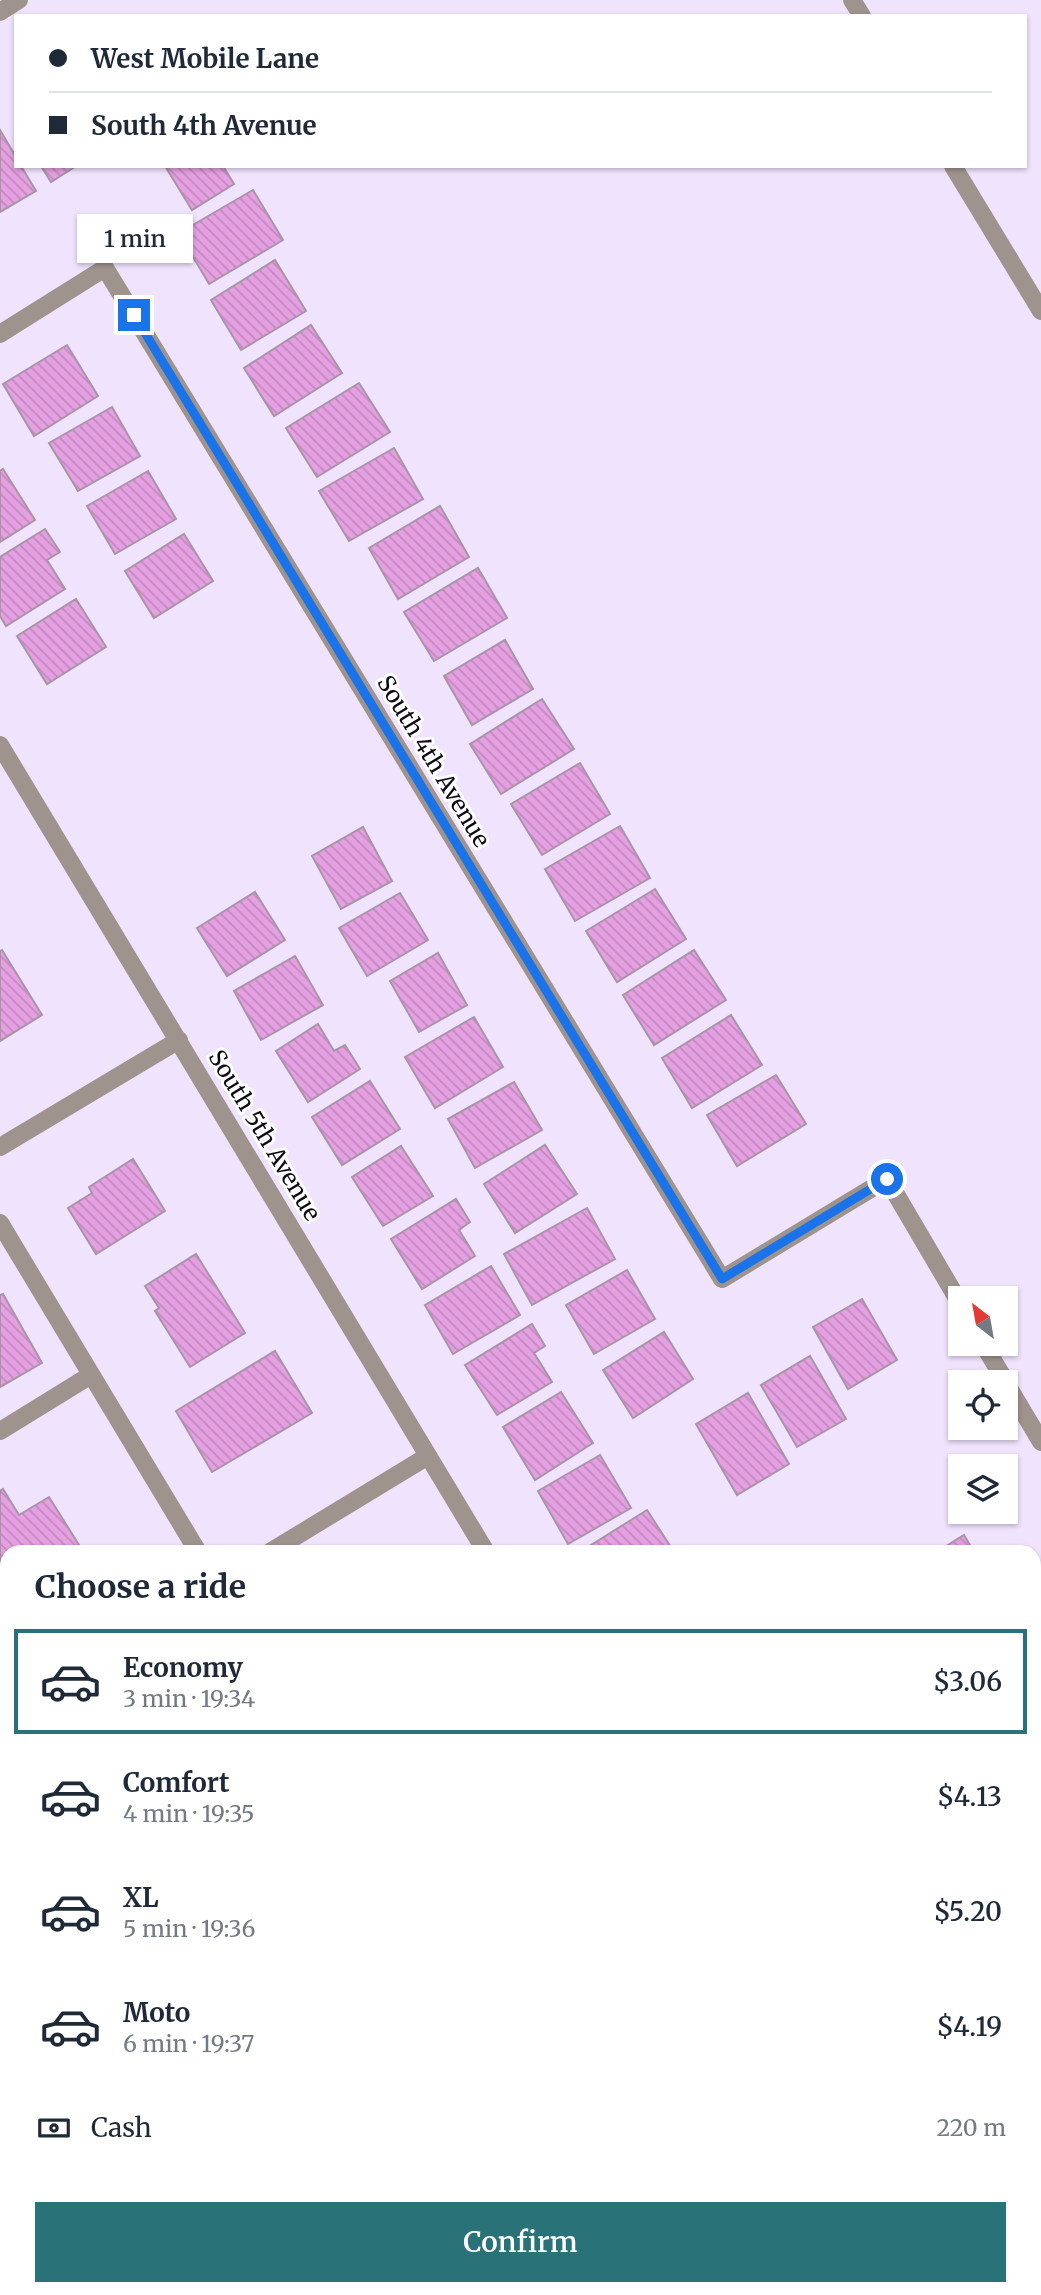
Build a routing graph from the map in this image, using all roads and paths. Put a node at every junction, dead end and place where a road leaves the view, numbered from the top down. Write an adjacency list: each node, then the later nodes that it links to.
1 (954, 168): 2 (street)
2 (1041, 311)
3 (0, 334): 8 (street, South 4th Avenue)
4 (0, 745): 5 (street, South 5th Avenue)
5 (179, 1040): 6 (street); 13 (street, South 5th Avenue)
6 (0, 1147)
7 (0, 1223): 9 (street)
8 (950, 1286)
9 (91, 1375): 11 (street); 14 (street)
10 (1018, 1403): 12 (street)
11 (0, 1431)
12 (1041, 1442)
13 (428, 1456): 15 (street); 16 (street, South 5th Avenue)
14 (194, 1545)
15 (282, 1545)
16 (482, 1545)

